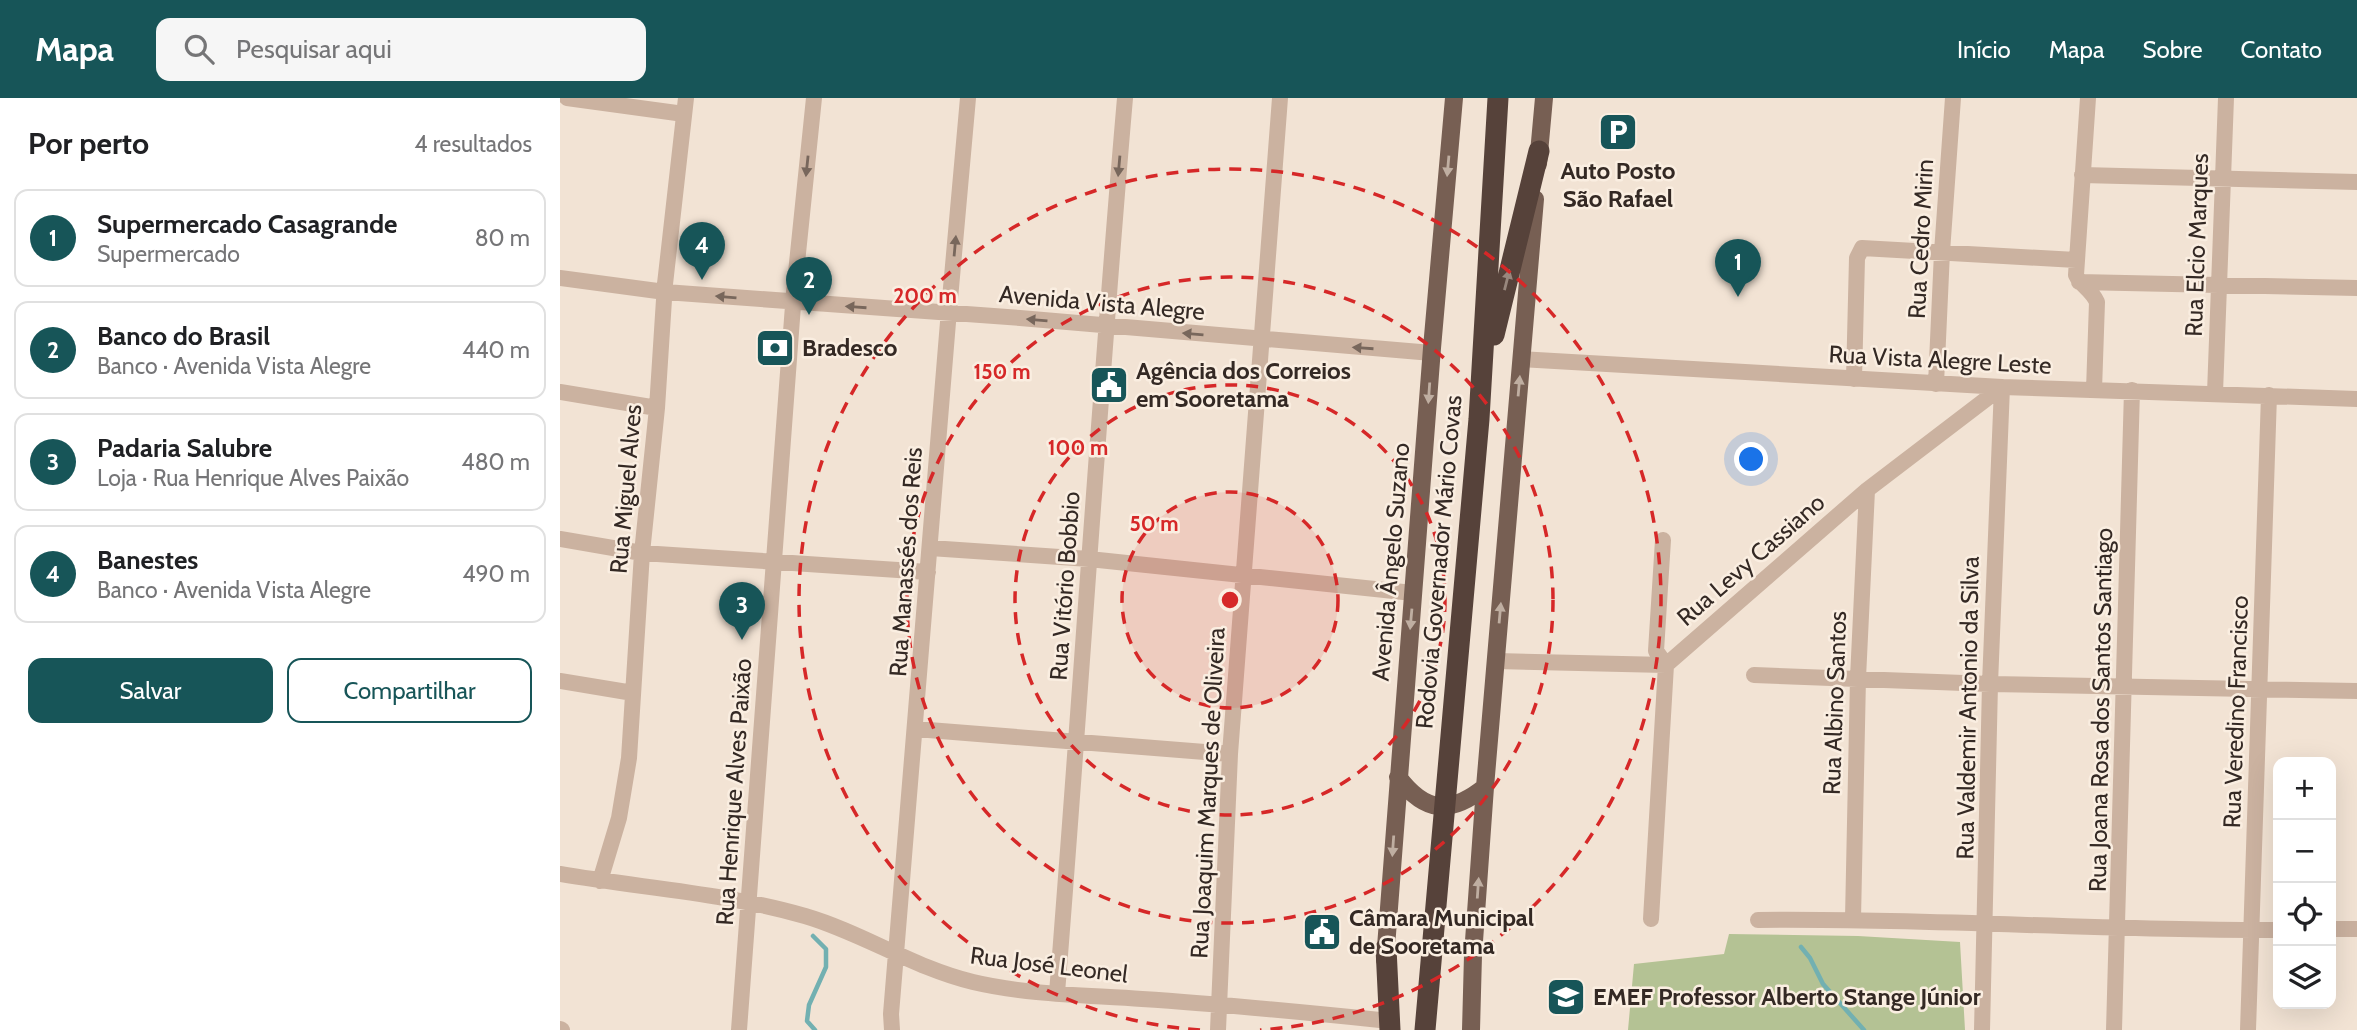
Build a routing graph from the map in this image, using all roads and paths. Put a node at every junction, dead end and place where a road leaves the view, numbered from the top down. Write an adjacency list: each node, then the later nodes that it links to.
1 (567, 98): 12 (street)
2 (814, 98): 24 (street, Rua Henrique Alves Paixão, one-way to 24)
3 (968, 98): 25 (street, Rua Manassés dos Reis, one-way to 3)
4 (1125, 98): 26 (street, Rua Vitório Bobbio, one-way to 26)
5 (1280, 98): 27 (street, Rua Joaquim Marques de Oliveira)
6 (1454, 98): 28 (main road, Avenida Ângelo Suzano, one-way to 28)
7 (1497, 98): 40 (highway, Rodovia Governador Mário Covas)
8 (1544, 98): 13 (main road)
9 (1953, 98): 17 (street, Rua Cedro Mirin)
10 (2088, 98): 14 (street)
11 (2226, 98): 15 (street, Rua Elcio Marques)
12 (685, 106): 23 (street, Rua Miguel Alves)
13 (1539, 151): 29 (main road); 40 (highway, one-way to 13)
14 (2082, 175): 15 (street); 18 (street)
15 (2222, 179): 16 (street); 21 (street, Rua Elcio Marques)
16 (2357, 182)
17 (1942, 253): 18 (street); 30 (street); 31 (street, Rua Cedro Mirin)
18 (2076, 260): 20 (street)
19 (560, 278): 23 (street, Avenida Vista Alegre)
20 (2079, 282): 21 (street); 33 (street)
21 (2217, 285): 22 (street); 36 (street, Rua Elcio Marques)
22 (2357, 288)
23 (665, 292): 24 (street, Avenida Vista Alegre, one-way to 23); 39 (street, Rua Miguel Alves)
24 (794, 303): 25 (street, Avenida Vista Alegre, one-way to 24); 47 (street, Rua Henrique Alves Paixão)
25 (948, 313): 26 (street, Avenida Vista Alegre, one-way to 25); 44 (street, Rua Manassés dos Reis)
26 (1105, 327): 27 (street, Avenida Vista Alegre, one-way to 26); 46 (street, Rua Vitório Bobbio)
27 (1261, 340): 28 (street, Avenida Vista Alegre, one-way to 27); 49 (street, Rua Joaquim Marques de Oliveira)
28 (1432, 353): 50 (main road, Avenida Ângelo Suzano, one-way to 50)
29 (1521, 359): 30 (street, Rua Vista Alegre Leste); 51 (main road, one-way to 29)
30 (1854, 379): 31 (street, Rua Vista Alegre Leste)
31 (1936, 384): 32 (street, Rua Vista Alegre Leste)
32 (2001, 387): 33 (street, Rua Vista Alegre Leste); 41 (street, Rua Levy Cassiano); 56 (street, Rua Valdemir Antonio da Silva)
33 (2094, 390): 34 (street, Rua Vista Alegre Leste)
34 (2132, 390): 36 (street, Rua Vista Alegre Leste); 57 (street, Rua Joana Rosa dos Santos Santiago)
35 (560, 392): 39 (street)
36 (2215, 393): 37 (street, Rua Vista Alegre Leste)
37 (2269, 396): 38 (street, Rua Vista Alegre Leste); 58 (street, Rua Veredino Francisco)
38 (2357, 399)
39 (657, 408): 45 (street, Rua Miguel Alves)
40 (1479, 419): 66 (highway, Rodovia Governador Mário Covas)
41 (1867, 490): 52 (street, Rua Levy Cassiano); 54 (street, Rua Albino Santos)
42 (560, 539): 45 (street)
43 (1663, 540): 52 (street)
44 (930, 548): 46 (street); 48 (street, Rua Manassés dos Reis)
45 (642, 553): 47 (street); 60 (street, Rua Miguel Alves)
46 (1089, 559): 49 (street); 62 (street, Rua Vitório Bobbio)
47 (775, 562): 48 (street); 69 (street, Rua Henrique Alves Paixão)
48 (928, 572): 61 (street, Rua Manassés dos Reis)
49 (1244, 574): 50 (street); 63 (street, Rua Joaquim Marques de Oliveira)
50 (1413, 593): 64 (main road, Avenida Ângelo Suzano, one-way to 64)
51 (1496, 661): 52 (street); 65 (main road)
52 (1666, 665): 70 (street)
53 (1754, 675): 54 (street)
54 (1857, 678): 56 (street); 71 (street, Rua Albino Santos)
55 (560, 681): 60 (street)
56 (1990, 684): 57 (street); 73 (street, Rua Valdemir Antonio da Silva)
57 (2123, 687): 58 (street); 74 (street, Rua Joana Rosa dos Santos Santiago)
58 (2260, 689): 59 (street); 77 (street, Rua Veredino Francisco)
59 (2357, 691)
60 (633, 693): 68 (street, Rua Miguel Alves)
61 (916, 729): 62 (street); 80 (street, Rua Manassés dos Reis)
62 (1077, 742): 63 (street); 81 (street, Rua Vitório Bobbio)
63 (1230, 754): 82 (street, Rua Joaquim Marques de Oliveira)
64 (1398, 777): 66 (main road); 79 (main road, Avenida Ângelo Suzano, one-way to 79)
65 (1485, 787): 66 (main road); 88 (main road, one-way to 65)
66 (1443, 808): 87 (highway, Rodovia Governador Mário Covas)
67 (560, 874): 68 (street, Rua José Leonel)
68 (600, 881): 69 (street, Rua José Leonel)
69 (748, 902): 80 (street, Rua José Leonel); 84 (street, Rua Henrique Alves Paixão)
70 (1651, 919)
71 (1853, 919): 72 (street); 73 (street)
72 (1758, 920)
73 (1986, 923): 74 (street); 89 (street, Rua Valdemir Antonio da Silva)
74 (2118, 928): 77 (street); 90 (street, Rua Joana Rosa dos Santos Santiago)
75 (2336, 929): 76 (street)
76 (2357, 929)
77 (2252, 930): 78 (street); 91 (street, Rua Veredino Francisco)
78 (2273, 930)
79 (1386, 948): 83 (highway)
80 (897, 955): 81 (street, Rua José Leonel); 85 (street, Rua Manassés dos Reis)
81 (1057, 993): 82 (street, Rua José Leonel)
82 (1219, 1004): 83 (street, Rua José Leonel); 86 (street, Rua Joaquim Marques de Oliveira)
83 (1383, 1027)
84 (739, 1030)
85 (892, 1030)
86 (1218, 1030)
87 (1425, 1030)
88 (1471, 1030)
89 (1982, 1030)
90 (2114, 1030)
91 (2248, 1030)

